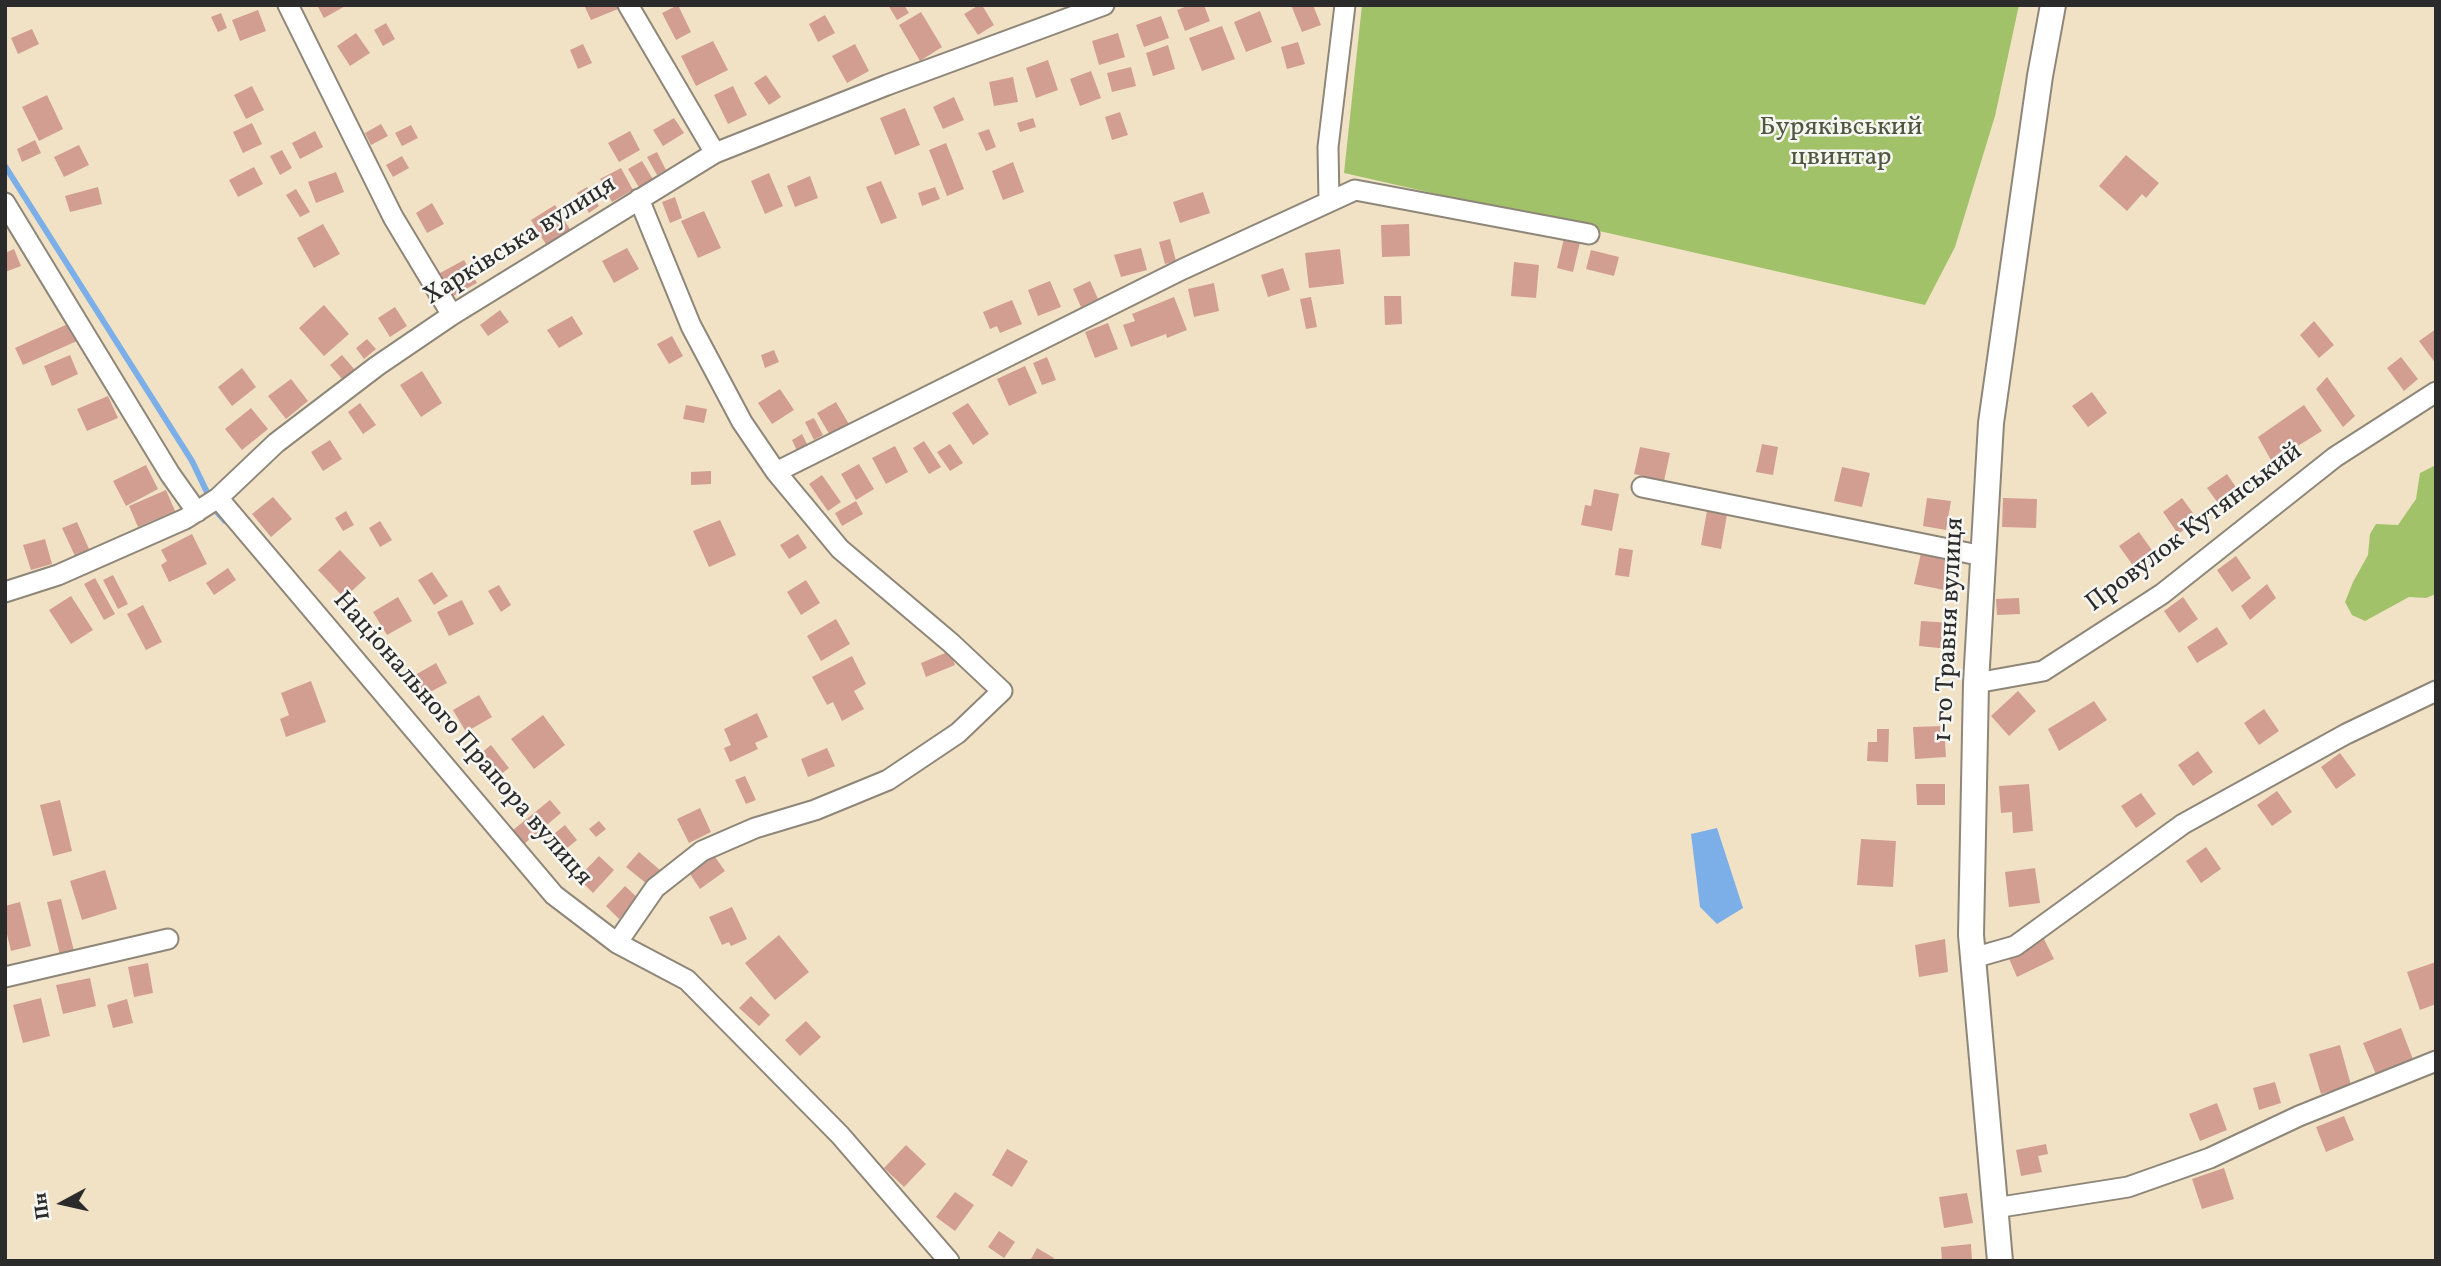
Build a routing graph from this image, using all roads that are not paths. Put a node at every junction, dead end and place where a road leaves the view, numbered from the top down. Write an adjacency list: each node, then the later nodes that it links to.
1 (288, 5): 11 (street)
2 (628, 5): 6 (street)
3 (1104, 5): 6 (street, Харківська вулиця)
4 (1345, 5): 8 (street)
5 (2053, 5): 17 (street, 1-го Травня вулиця)
6 (716, 153): 7 (street, Харківська вулиця)
7 (639, 200): 11 (street, Харківська вулиця); 13 (street)
8 (1329, 201): 10 (street); 13 (street)
9 (5, 203): 16 (street)
10 (1589, 234)
11 (452, 315): 15 (street, Харківська вулиця)
12 (2436, 392): 19 (street, Провулок Кутянський)
13 (776, 472): 22 (street)
14 (1642, 487): 17 (street)
15 (218, 498): 16 (street, Харківська вулиця); 22 (street, Національного Прапора вулиця)
16 (197, 512): 18 (street, Харківська вулиця)
17 (1983, 556): 19 (street, 1-го Травня вулиця)
18 (5, 592)
19 (1976, 684): 23 (street, 1-го Травня вулиця)
20 (2436, 691): 23 (street)
21 (168, 939): 24 (street)
22 (617, 943): 27 (street, Національного Прапора вулиця)
23 (1973, 958): 26 (street, 1-го Травня вулиця)
24 (5, 977)
25 (2436, 1061): 26 (street)
26 (1995, 1208): 28 (street, 1-го Травня вулиця)
27 (949, 1261)
28 (2000, 1261)

